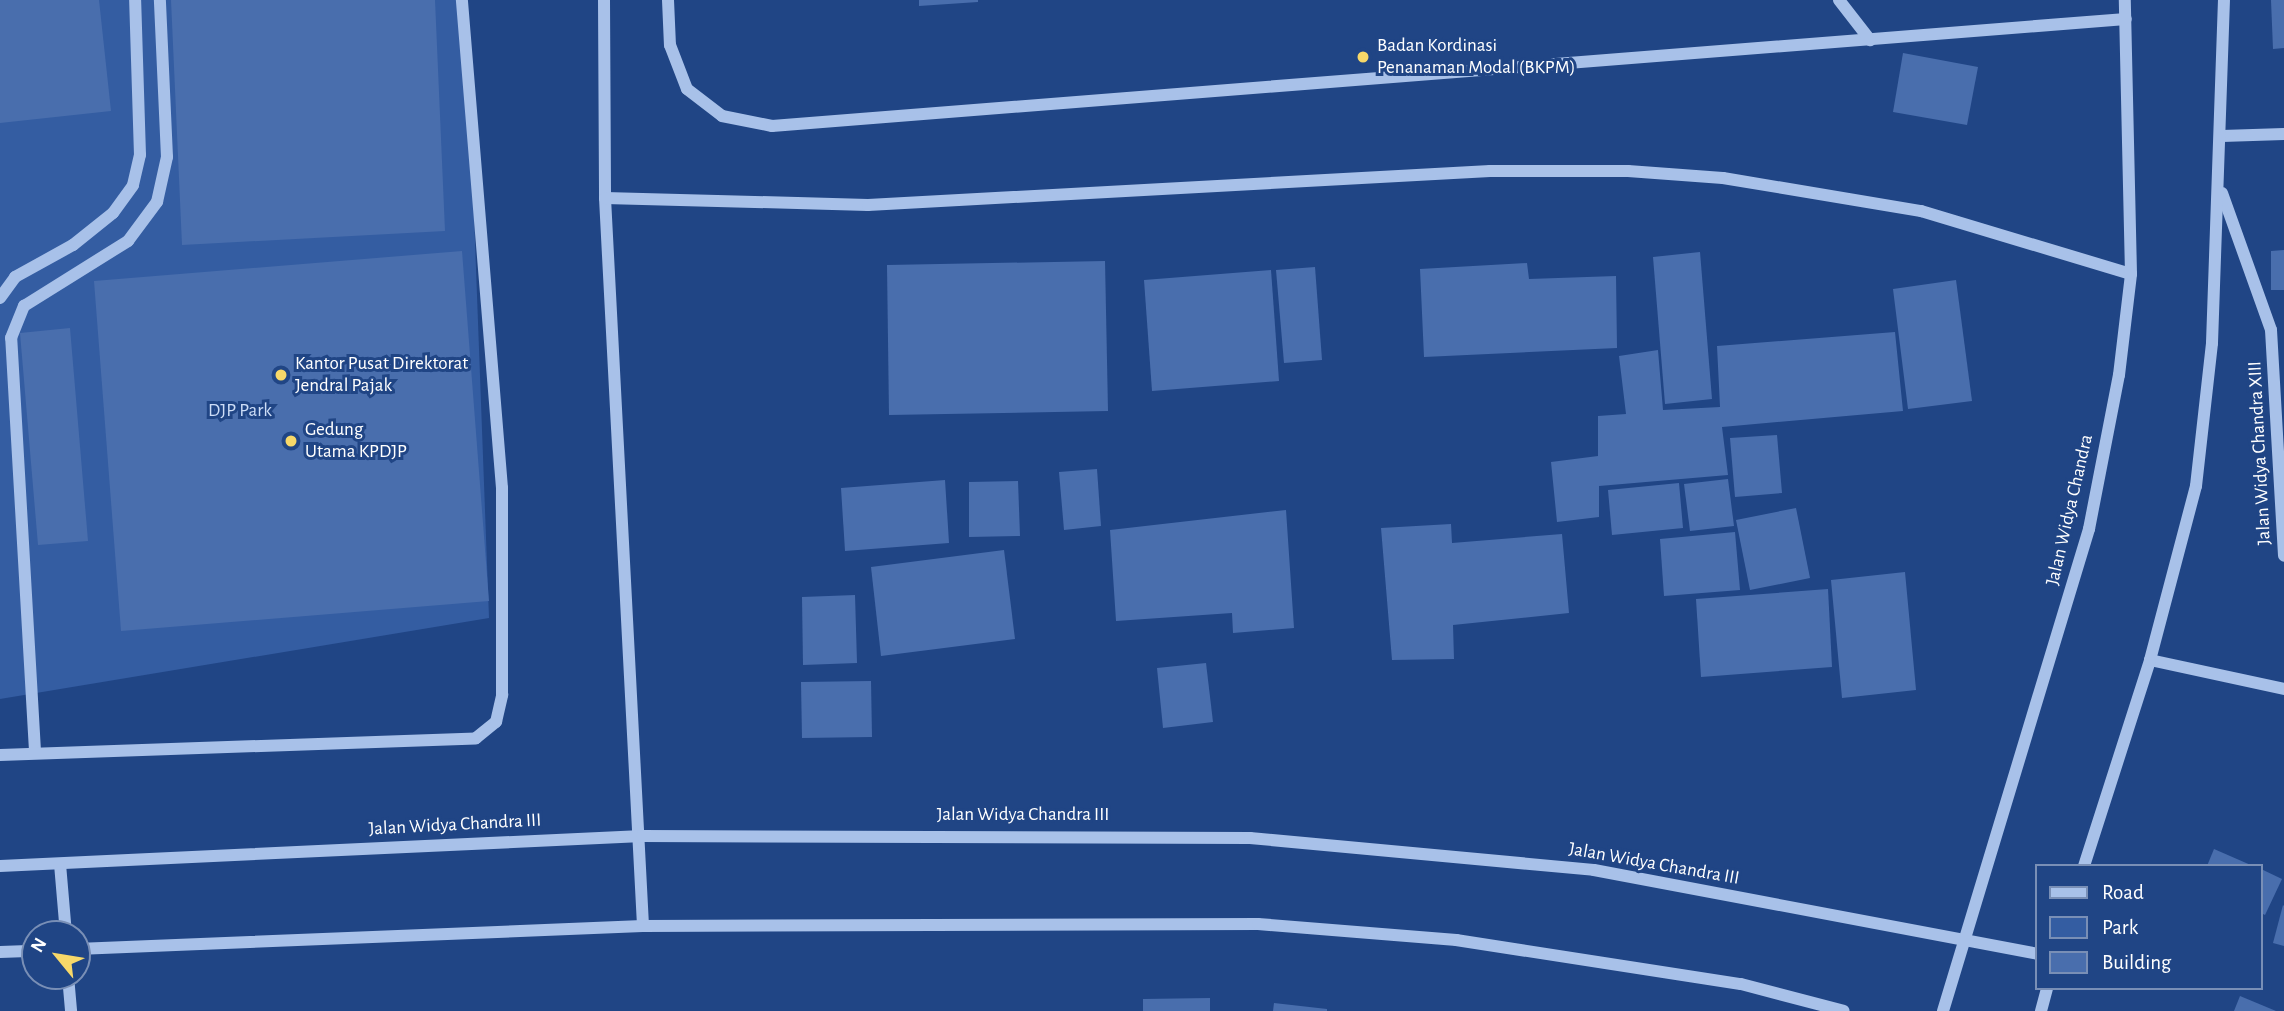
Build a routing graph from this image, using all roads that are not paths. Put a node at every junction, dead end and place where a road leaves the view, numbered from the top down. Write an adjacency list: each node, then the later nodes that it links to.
1 (135, 0): 16 (street)
2 (160, 0): 20 (street)
3 (462, 0): 20 (street)
4 (604, 0): 14 (street)
5 (668, 0): 10 (street)
6 (1839, 0): 10 (street)
7 (2125, 0): 9 (street, Jalan Widya Chandra)
8 (2224, 0): 12 (street)
9 (2126, 19): 10 (street); 15 (street, Jalan Widya Chandra)
10 (1870, 40)
11 (2284, 134): 12 (street)
12 (2222, 136): 13 (street)
13 (2220, 190): 17 (street, Jalan Widya Chandra XIII); 18 (street)
14 (605, 198): 15 (street); 22 (street)
15 (2131, 274): 28 (street, Jalan Widya Chandra)
16 (0, 298)
17 (2284, 556)
18 (2150, 660): 19 (street); 24 (street)
19 (2284, 689)
20 (36, 751): 21 (street)
21 (0, 755)
22 (642, 836): 23 (street, Jalan Widya Chandra III); 27 (street); 28 (street, Jalan Widya Chandra III)
23 (61, 864): 25 (street, Jalan Widya Chandra III); 26 (street)
24 (2085, 864)
25 (0, 866)
26 (65, 920)
27 (643, 926): 29 (street); 36 (street)
28 (1967, 941): 32 (street, Jalan Widya Chandra III); 37 (street, Jalan Widya Chandra)
29 (91, 948)
30 (21, 951): 31 (street)
31 (0, 952)
32 (2036, 954)
33 (69, 990): 35 (street)
34 (2046, 990): 38 (street)
35 (71, 1011)
36 (1844, 1011)
37 (1943, 1011)
38 (2041, 1011)

